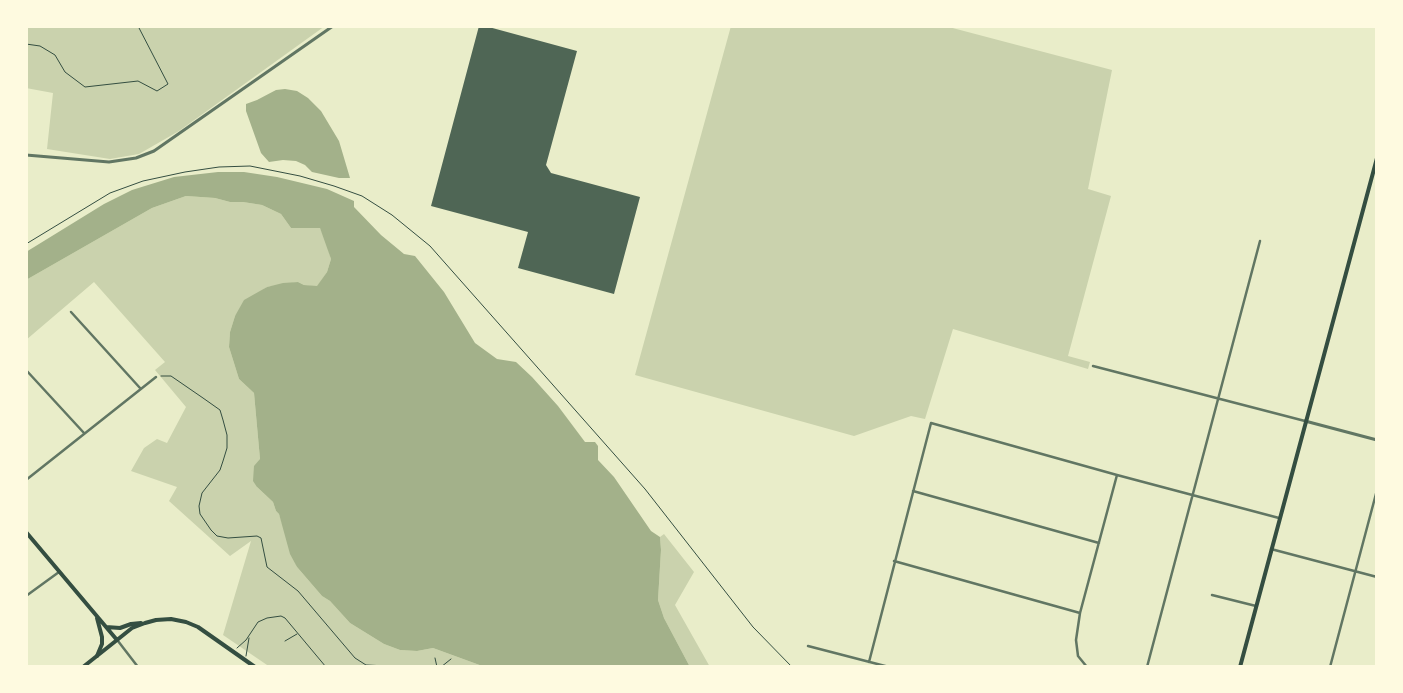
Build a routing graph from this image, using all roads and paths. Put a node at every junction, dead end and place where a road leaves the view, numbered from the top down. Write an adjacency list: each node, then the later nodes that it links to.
1 (138, 26): 3 (path)
2 (333, 26): 4 (street)
3 (26, 44)
4 (26, 155)
5 (1377, 158): 14 (main road)
6 (1260, 241): 13 (street)
7 (26, 244): 55 (path)
8 (71, 312): 12 (street)
9 (1094, 366): 13 (street)
10 (26, 370): 15 (street)
11 (156, 377): 12 (street); 52 (path)
12 (140, 388): 15 (street)
13 (1218, 398): 14 (street); 21 (street)
14 (1306, 421): 16 (street); 22 (main road)
15 (84, 433): 18 (street)
16 (1377, 440)
17 (1117, 475): 20 (street); 21 (street); 24 (street)
18 (26, 480)
19 (1377, 490): 27 (street)
20 (913, 492): 24 (street); 26 (street)
21 (1193, 496): 22 (street); 58 (street)
22 (1280, 518): 25 (main road)
23 (26, 532): 28 (main road)
24 (1099, 543): 33 (street)
25 (1271, 549): 27 (street); 32 (main road)
26 (894, 561): 33 (street); 47 (street)
27 (1355, 571): 29 (street); 60 (street)
28 (59, 572): 31 (street); 34 (main road)
29 (1377, 577)
30 (1212, 595): 32 (street)
31 (26, 596)
32 (1256, 606): 59 (main road)
33 (1080, 613): 57 (street)
34 (96, 616): 36 (main road); 43 (main road)
35 (145, 623): 36 (main road); 39 (main road); 42 (main road)
36 (106, 627): 39 (main road)
37 (298, 634): 38 (path); 40 (path); 51 (path)
38 (249, 637): 42 (path); 46 (path)
39 (117, 640): 43 (main road); 49 (street)
40 (285, 641)
41 (808, 646): 47 (street)
42 (233, 651): 46 (main road)
43 (97, 656): 48 (main road)
44 (435, 658): 53 (path)
45 (451, 658): 54 (path)
46 (246, 660): 50 (main road)
47 (869, 662): 56 (street)
48 (83, 667)
49 (138, 667)
50 (255, 667)
51 (326, 667)
52 (408, 667)
53 (437, 667)
54 (441, 667)
55 (792, 667)
56 (889, 667)
57 (1087, 667)
58 (1147, 667)
59 (1240, 667)
60 (1330, 667)

